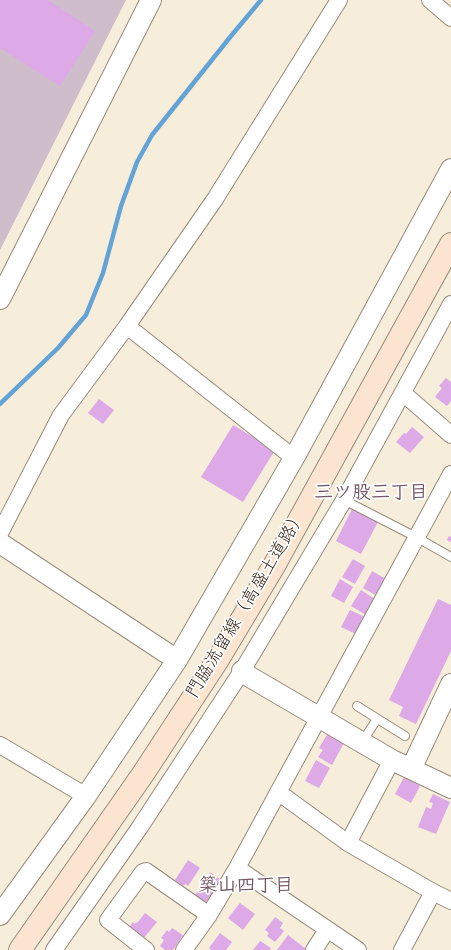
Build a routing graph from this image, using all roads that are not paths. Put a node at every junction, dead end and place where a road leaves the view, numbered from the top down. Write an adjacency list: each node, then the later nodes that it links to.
1 (151, 0): 7 (street)
2 (339, 0): 9 (street)
3 (430, 0): 4 (street)
4 (451, 18)
5 (451, 169): 12 (street)
6 (451, 244): 40 (main road, 門脇流留線（高盛土道路）)
7 (0, 299)
8 (451, 304): 10 (street)
9 (128, 326): 12 (street); 15 (street)
10 (402, 393): 11 (street); 14 (street)
11 (451, 435)
12 (294, 458): 19 (street)
13 (451, 474): 16 (street)
14 (344, 500): 16 (lane); 20 (street)
15 (0, 533)
16 (416, 538): 18 (lane); 23 (street)
17 (0, 543): 19 (street)
18 (451, 557)
19 (177, 660): 32 (street)
20 (242, 671): 23 (street); 41 (street)
21 (451, 684): 29 (street)
22 (357, 706): 24 (lane)
23 (318, 717): 26 (street); 31 (street)
24 (377, 719): 25 (lane); 26 (lane)
25 (405, 736)
26 (362, 742): 28 (street)
27 (0, 745): 32 (street)
28 (392, 760): 29 (street); 33 (street)
29 (411, 769): 30 (street)
30 (451, 788)
31 (278, 792): 33 (street); 34 (street)
32 (86, 796): 37 (street)
33 (348, 843): 35 (street)
34 (237, 868): 38 (street); 39 (street)
35 (433, 892): 36 (street); 46 (street)
36 (451, 900)
37 (0, 915)
38 (209, 915): 42 (street); 43 (street)
39 (327, 930): 44 (street); 45 (street)
40 (20, 950)
41 (54, 950)
42 (146, 950)
43 (184, 950)
44 (314, 950)
45 (358, 950)
46 (402, 950)

